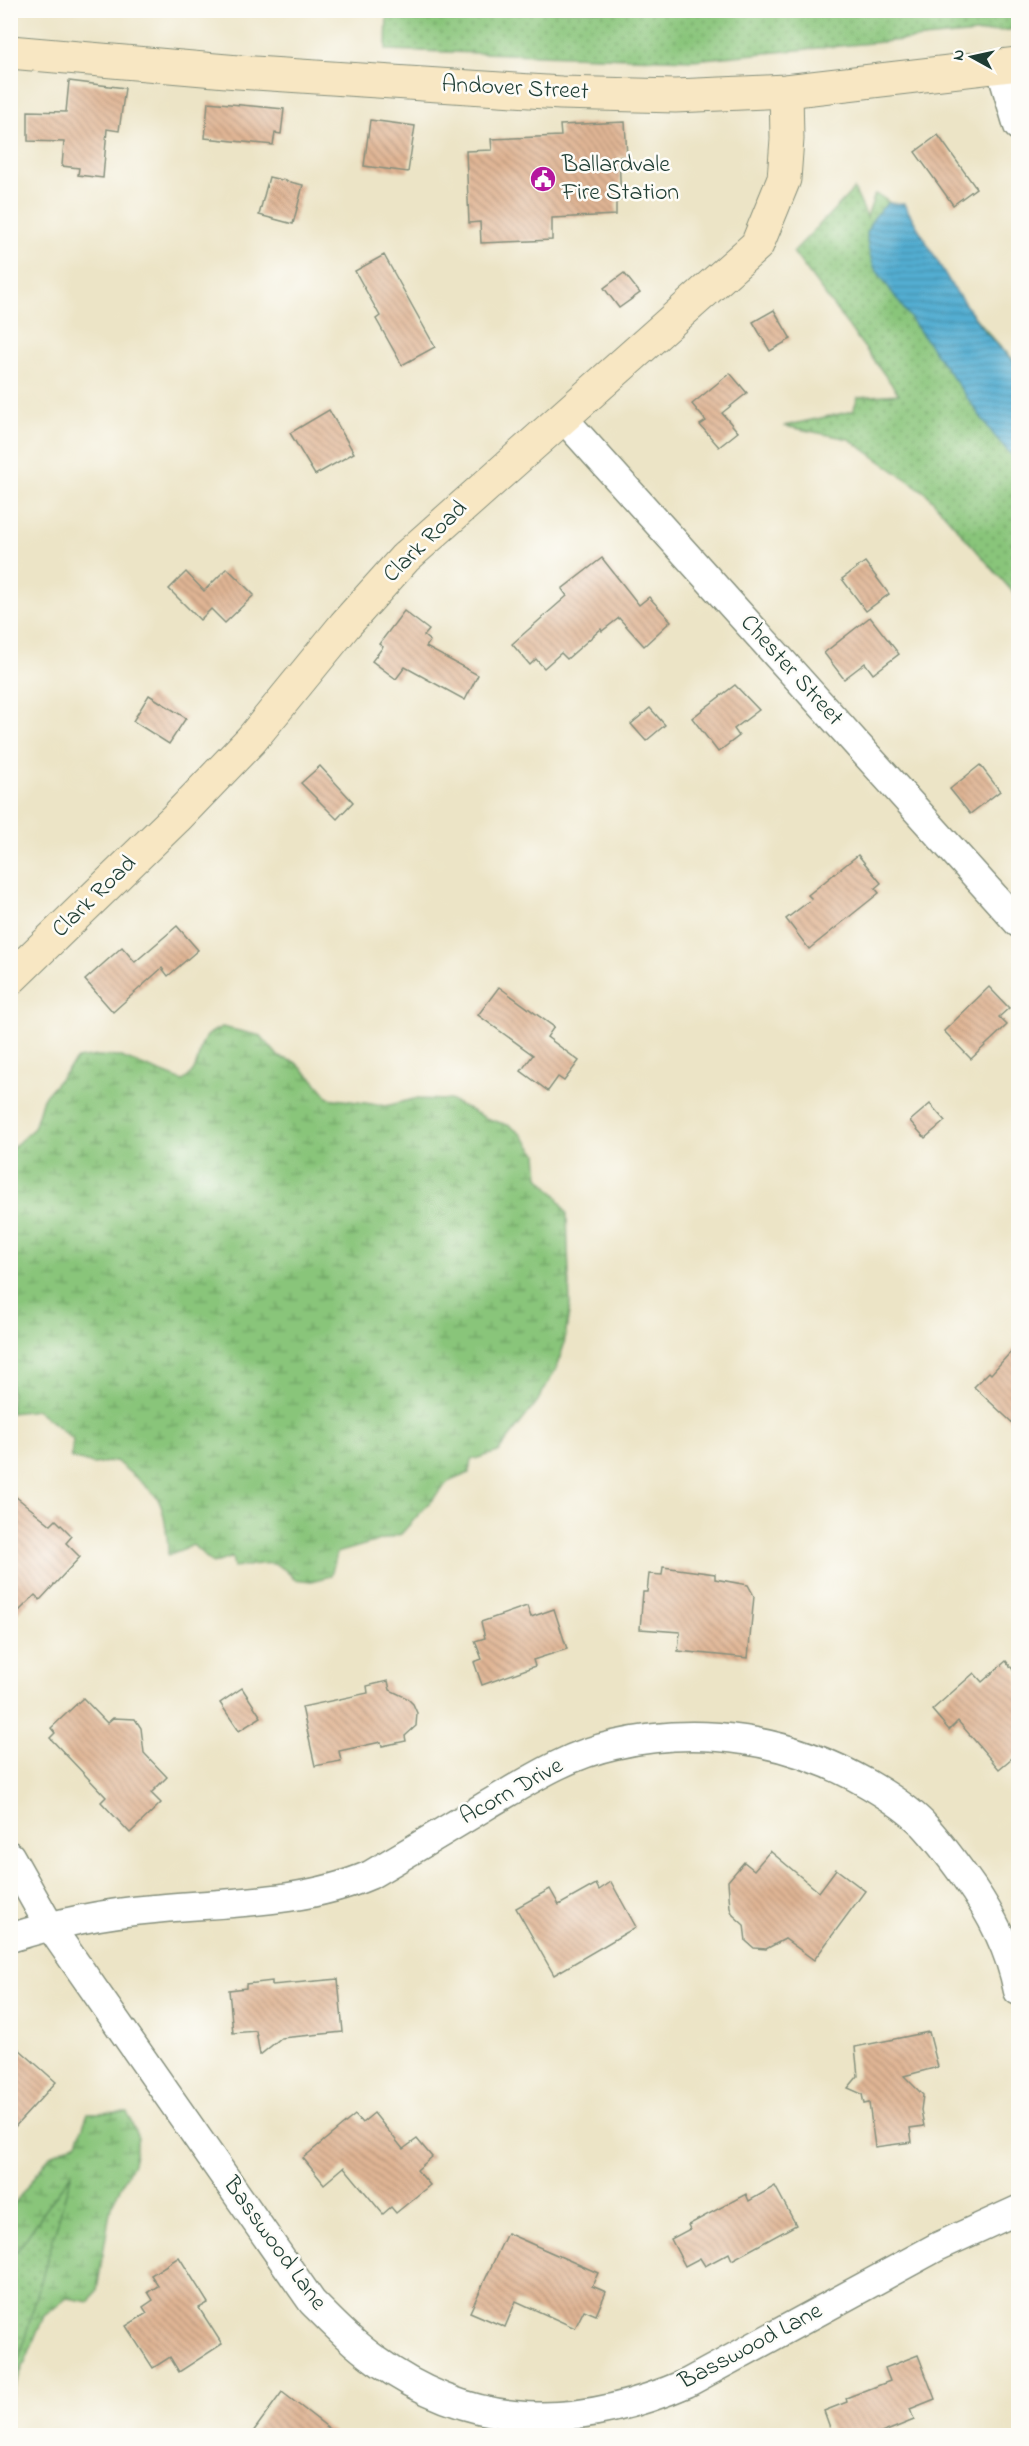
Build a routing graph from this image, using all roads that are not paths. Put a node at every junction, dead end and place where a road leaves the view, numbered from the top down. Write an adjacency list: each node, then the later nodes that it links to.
1 (10, 52): 3 (main road, Andover Street)
2 (1009, 65): 3 (main road, Andover Street); 4 (street)
3 (786, 91): 5 (main road, Clark Road)
4 (1018, 126)
5 (564, 419): 6 (street, Chester Street); 7 (main road, Clark Road)
6 (1018, 923)
7 (10, 980)
8 (10, 1856): 9 (street, Basswood Lane)
9 (49, 1925): 10 (street, Acorn Drive); 11 (street, Acorn Drive); 12 (street, Basswood Lane)
10 (10, 1938)
11 (1018, 1992)
12 (1018, 2210)

